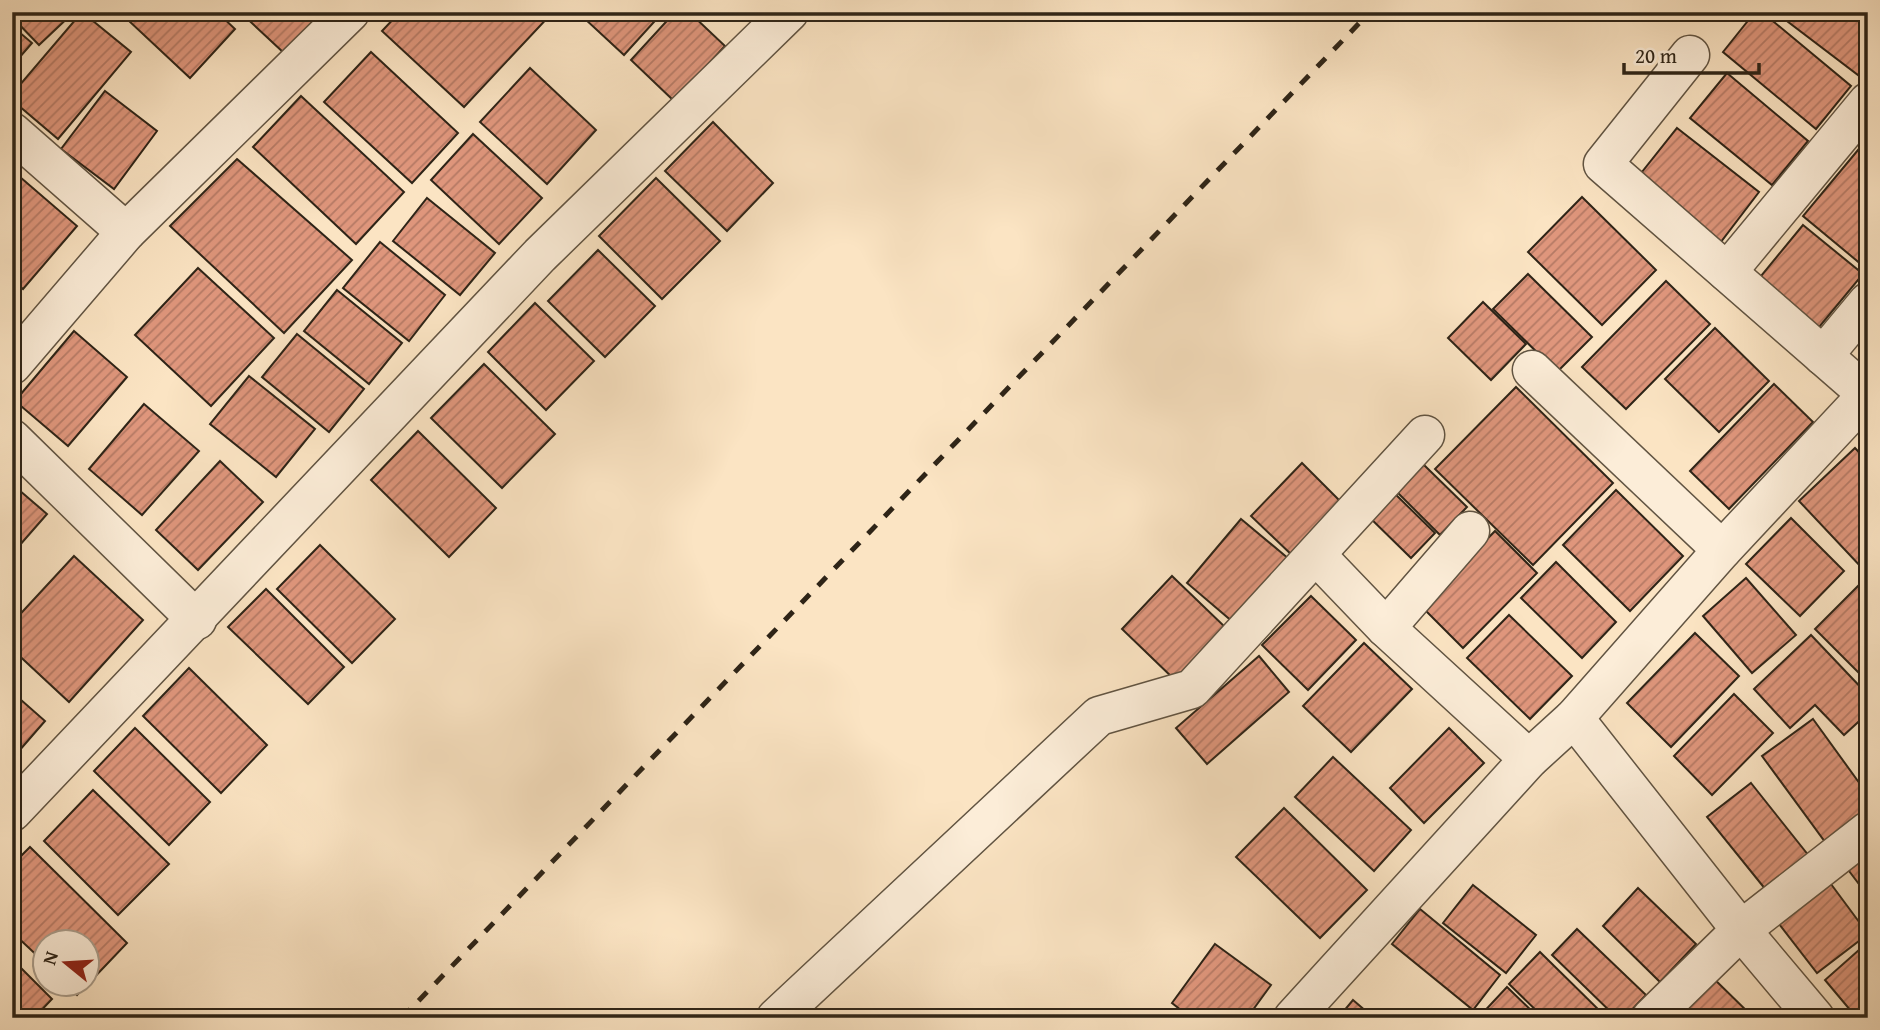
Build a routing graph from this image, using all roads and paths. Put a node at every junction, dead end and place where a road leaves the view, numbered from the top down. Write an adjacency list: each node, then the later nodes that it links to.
1 (350, 12): 6 (street)
2 (768, 19): 18 (street)
3 (1690, 55): 7 (street)
4 (1868, 102): 7 (street)
5 (12, 132): 6 (street)
6 (126, 232): 10 (street)
7 (1727, 272): 9 (street)
8 (1868, 302): 9 (street)
9 (1823, 356): 12 (street)
10 (12, 365)
11 (1532, 370): 16 (street)
12 (1868, 395): 16 (street)
13 (1425, 435): 17 (street)
14 (12, 439): 18 (street)
15 (1470, 531): 19 (street)
16 (1722, 550): 20 (street)
17 (1316, 555): 19 (street); 25 (street)
18 (197, 620): 22 (street)
19 (1386, 628): 21 (street)
20 (1574, 718): 21 (street); 24 (street)
21 (1529, 760): 26 (street)
22 (12, 812)
23 (1868, 831): 24 (street)
24 (1741, 930): 27 (street); 28 (street)
25 (776, 1018)
26 (1293, 1018)
27 (1651, 1018)
28 (1815, 1018)

